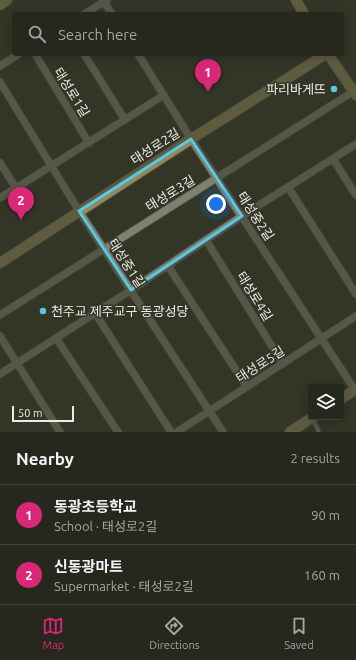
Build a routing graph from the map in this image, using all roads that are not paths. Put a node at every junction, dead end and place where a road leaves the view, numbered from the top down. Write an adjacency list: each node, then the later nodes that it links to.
1 (7, 0): 4 (street)
2 (296, 0): 7 (street)
3 (106, 1): 5 (street); 6 (street)
4 (0, 5)
5 (87, 12)
6 (111, 12)
7 (303, 12)
8 (17, 56): 14 (street)
9 (36, 56): 20 (street, 태성로1길)
10 (85, 56): 18 (street)
11 (139, 56): 17 (street, 태성중2길)
12 (324, 56): 19 (street, 태성로2길)
13 (328, 56): 16 (street)
14 (0, 66)
15 (0, 82): 24 (street, 태성중1길)
16 (355, 93): 25 (street, 태성로3길)
17 (164, 95): 18 (street); 19 (street, 태성중2길)
18 (124, 120): 20 (street)
19 (191, 139): 25 (street, 태성중2길); 30 (street, 태성로2길)
20 (89, 142): 24 (street)
21 (356, 144): 22 (street)
22 (333, 159): 26 (street); 28 (street)
23 (0, 163): 27 (street)
24 (52, 166): 27 (street); 30 (street, 태성중1길)
25 (217, 178): 31 (street, 태성중2길); 33 (street, 태성로3길)
26 (288, 187): 31 (street); 37 (street)
27 (16, 188): 29 (street)
28 (356, 194)
29 (0, 198)
30 (80, 211): 33 (street, 태성중1길); 34 (street, 태성로2길)
31 (242, 216): 32 (street); 43 (street, 태성중2길)
32 (206, 240): 35 (street); 45 (street, 태성로4길)
33 (104, 249): 36 (street, 태성중1길); 39 (street, 태성로3길)
34 (0, 263)
35 (168, 266): 36 (street); 47 (street)
36 (131, 290): 38 (street); 50 (street, 태성중1길)
37 (356, 294)
38 (95, 313): 42 (street); 55 (street)
39 (0, 315)
40 (356, 316): 43 (street, 태성로5길)
41 (0, 336): 44 (street)
42 (56, 338): 44 (street); 54 (street)
43 (321, 338): 45 (street, 태성로5길); 48 (street, 태성중2길)
44 (16, 363): 46 (street); 53 (street)
45 (283, 364): 47 (street, 태성로5길)
46 (0, 374)
47 (247, 387): 50 (street, 태성로5길)
48 (356, 389): 49 (street)
49 (344, 397)
50 (210, 412): 56 (street, 태성로5길); 57 (street, 태성중1길)
51 (308, 420): 58 (street)
52 (314, 420): 59 (lane)
53 (60, 432)
54 (118, 432)
55 (171, 432)
56 (177, 432)
57 (223, 432)
58 (290, 432)
59 (319, 432)

